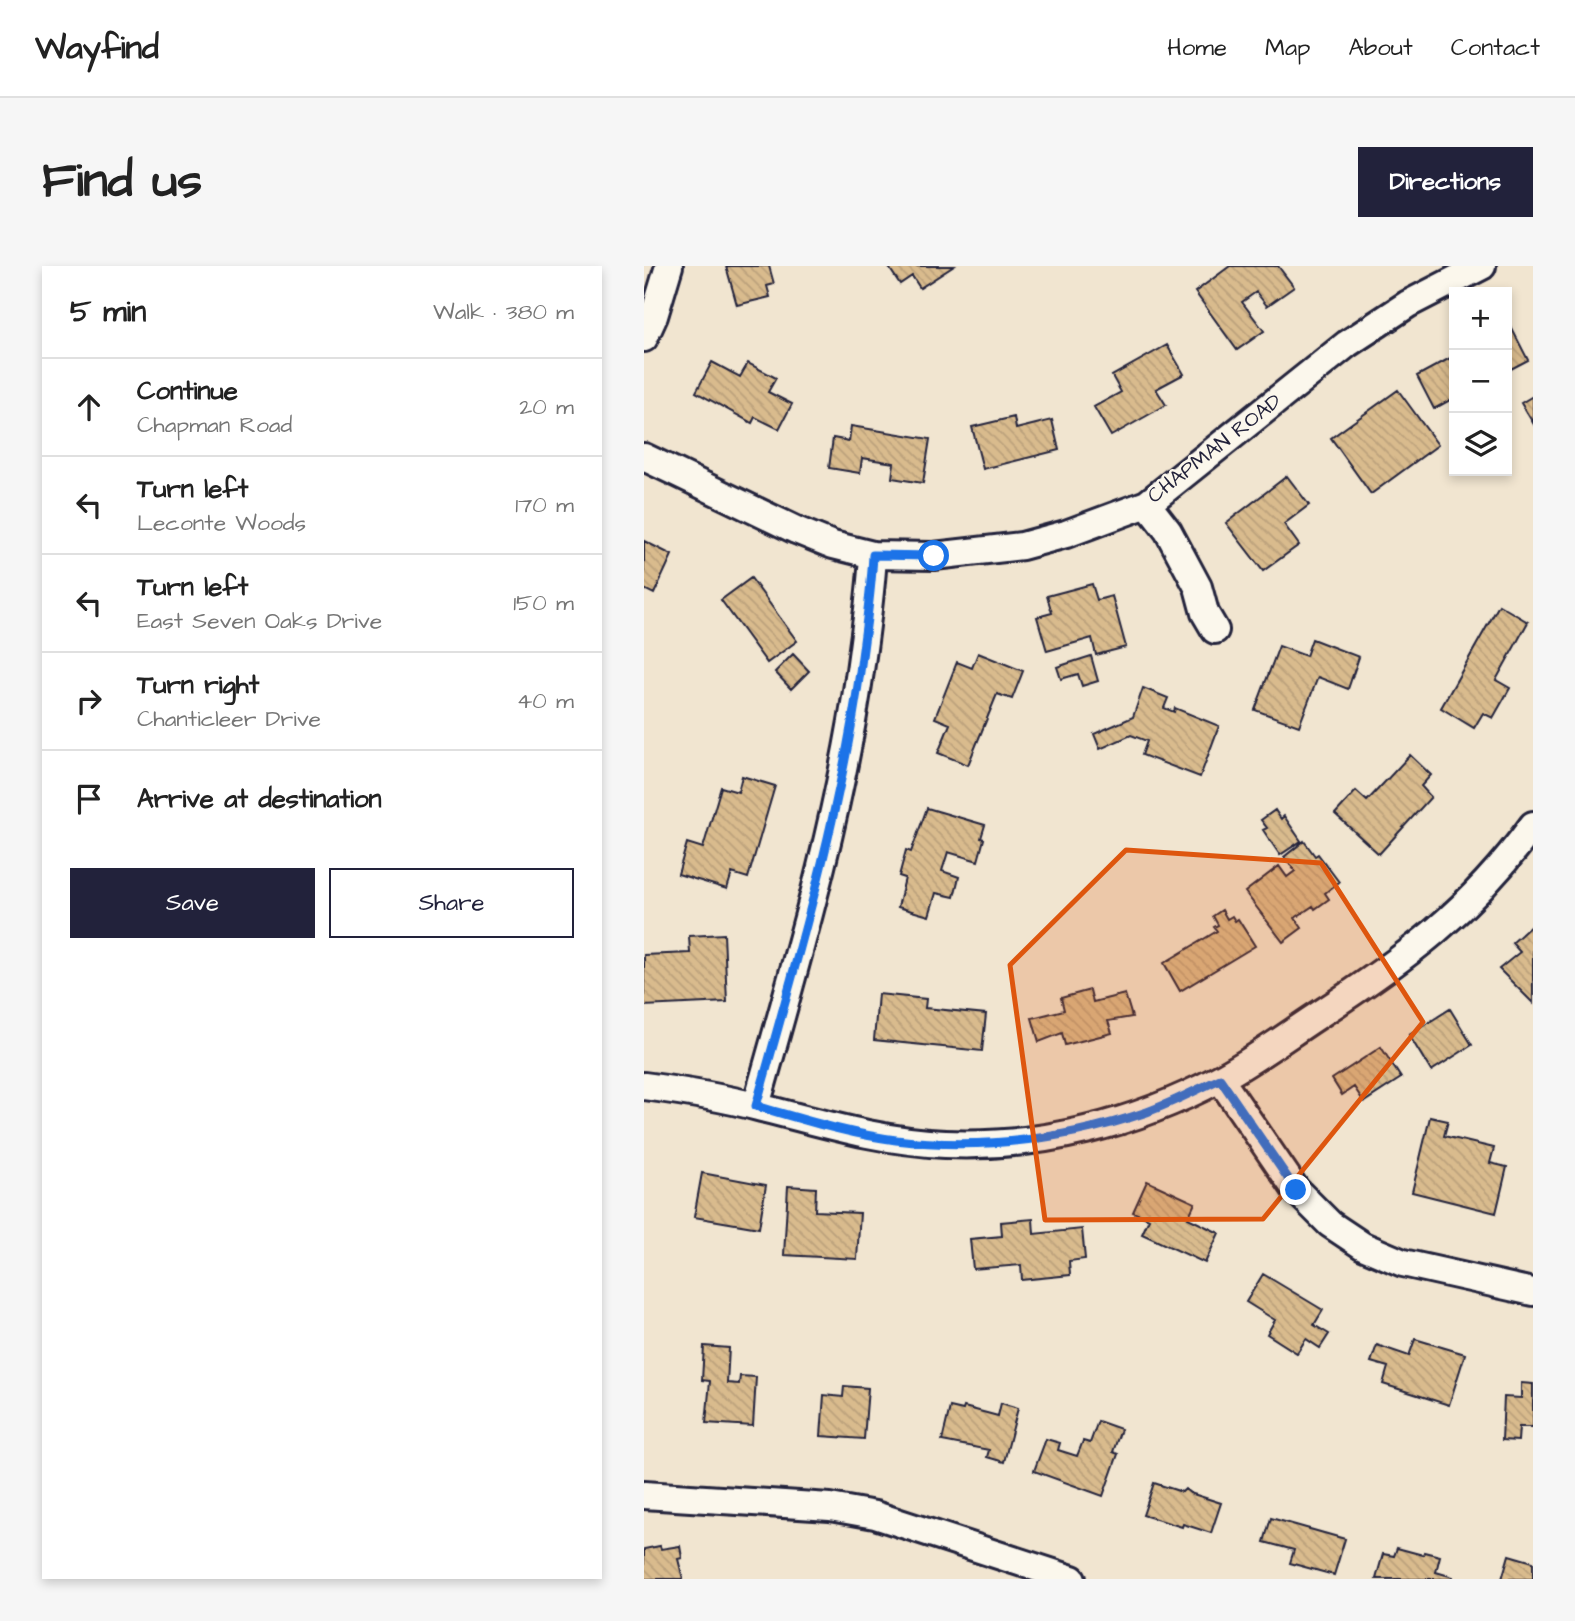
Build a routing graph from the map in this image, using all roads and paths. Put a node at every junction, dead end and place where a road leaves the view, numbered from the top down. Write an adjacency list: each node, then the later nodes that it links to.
1 (669, 266): 3 (street)
2 (1482, 266): 5 (street, CHAPMAN ROAD)
3 (644, 338)
4 (644, 457): 6 (street, CHAPMAN ROAD)
5 (1147, 503): 6 (street, CHAPMAN ROAD); 7 (street)
6 (873, 555): 11 (street)
7 (1215, 630)
8 (1533, 825): 9 (street)
9 (1220, 1079): 11 (street); 12 (street)
10 (644, 1086): 11 (street)
11 (756, 1106)
12 (1533, 1292)
13 (644, 1495): 14 (street)
14 (1072, 1579)

